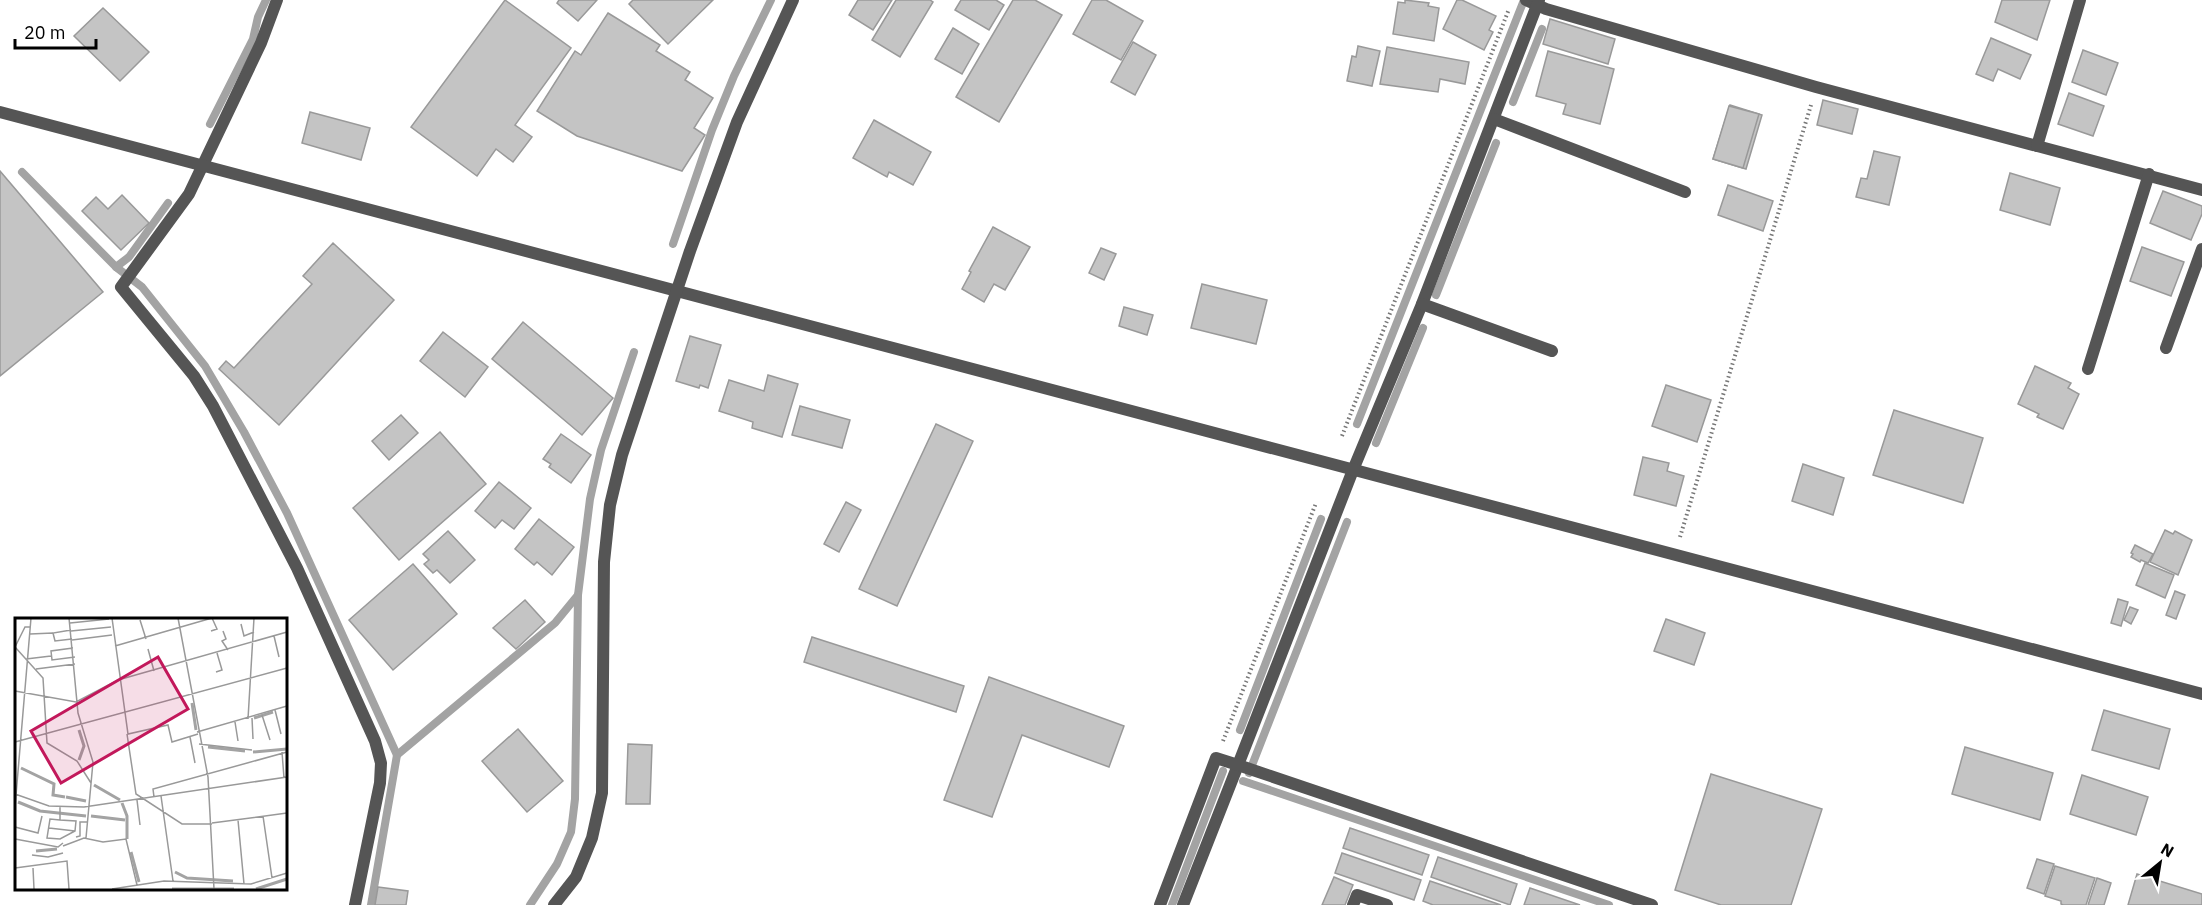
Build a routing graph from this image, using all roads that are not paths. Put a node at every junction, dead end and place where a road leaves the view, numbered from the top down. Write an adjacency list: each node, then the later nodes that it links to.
1 (277, 0): 8 (street)
2 (793, 0): 13 (street)
3 (2080, 0): 7 (street)
4 (1533, 1): 6 (street); 7 (street)
5 (0, 112): 8 (street)
6 (1494, 119): 11 (street); 14 (street)
7 (2037, 146): 9 (street)
8 (204, 165): 13 (street); 21 (street)
9 (2149, 174): 10 (street); 17 (street)
10 (2202, 190)
11 (1685, 192)
12 (2202, 249): 15 (street)
13 (678, 290): 18 (street); 22 (street)
14 (1422, 304): 16 (street); 18 (street)
15 (2166, 348)
16 (1552, 351)
17 (2088, 369)
18 (1353, 470): 19 (street); 20 (street)
19 (2202, 694)
20 (1247, 769): 23 (street); 24 (street); 27 (street)
21 (355, 905)
22 (554, 905)
23 (1160, 905)
24 (1183, 905)
25 (1353, 905): 26 (street)
26 (1387, 905)
27 (1652, 905)

